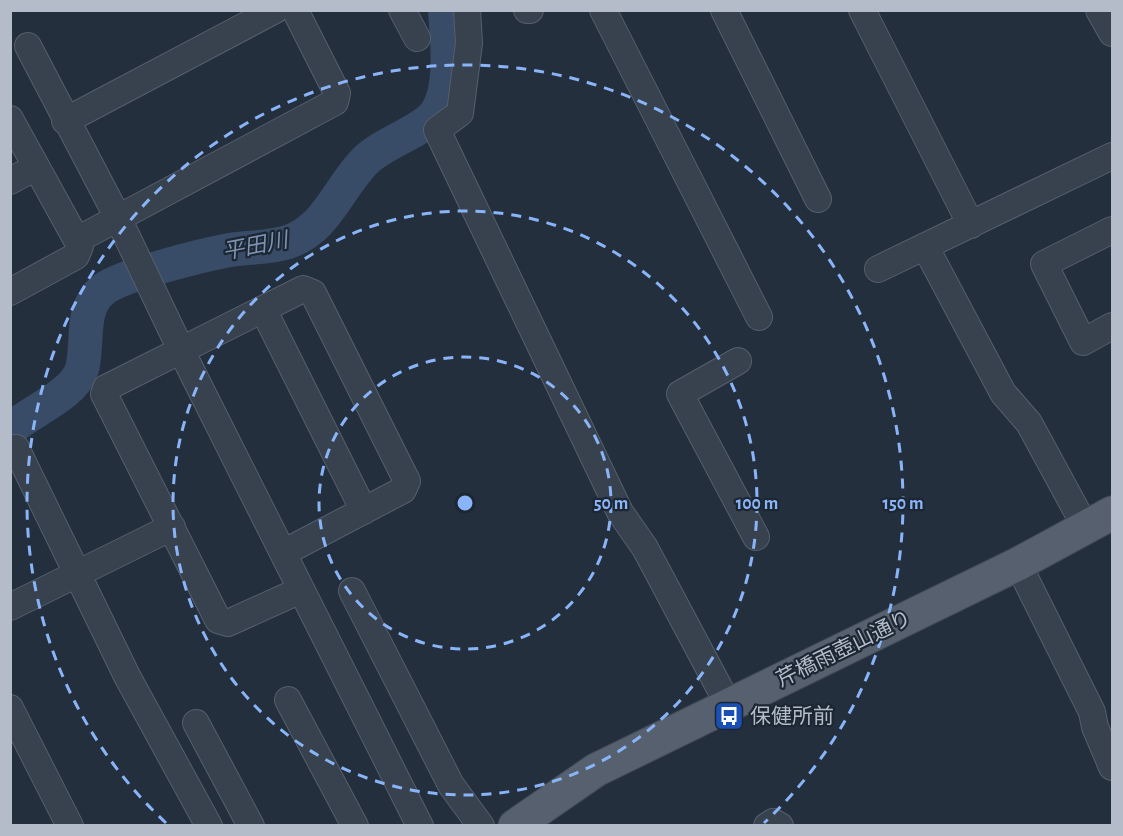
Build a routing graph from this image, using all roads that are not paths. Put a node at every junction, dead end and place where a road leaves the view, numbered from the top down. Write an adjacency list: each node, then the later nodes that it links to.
1 (275, 10): 13 (street)
2 (296, 10): 18 (street)
3 (402, 10): 10 (street)
4 (467, 10): 42 (street)
5 (603, 10): 26 (street)
6 (724, 10): 17 (street)
7 (862, 10): 19 (street)
8 (1100, 10): 9 (street)
9 (1113, 33)
10 (417, 38)
11 (28, 46): 13 (street)
12 (10, 119): 15 (street)
13 (65, 121): 18 (street)
14 (1113, 156): 19 (street)
15 (36, 167): 16 (street); 21 (street)
16 (10, 181)
17 (818, 199)
18 (118, 218): 21 (street); 28 (street)
19 (971, 225): 22 (street)
20 (1113, 230): 27 (street)
21 (77, 240): 24 (street)
22 (925, 246): 23 (street); 32 (street)
23 (878, 269)
24 (10, 292)
25 (263, 309): 28 (street); 31 (street); 31 (street)
26 (759, 317)
27 (1113, 326)
28 (181, 350): 33 (street); 35 (street)
29 (738, 361): 34 (street)
30 (16, 448): 37 (street)
31 (364, 511): 35 (street)
32 (1099, 520): 36 (main road, 芹橋雨壺山通り)
33 (172, 527): 37 (street); 38 (street)
34 (756, 537)
35 (283, 553): 38 (street)
36 (1018, 564): 42 (main road, 芹橋雨壺山通り); 45 (street)
37 (76, 574): 40 (street); 47 (street)
38 (301, 590): 50 (street)
39 (352, 591): 51 (street)
40 (10, 607)
41 (288, 700): 49 (street)
42 (728, 705): 52 (main road, 芹橋雨壺山通り)
43 (10, 708): 46 (street)
44 (195, 723): 48 (street)
45 (1113, 767)
46 (70, 825)
47 (209, 825)
48 (250, 825)
49 (355, 825)
50 (420, 825)
51 (482, 825)
52 (515, 825)
53 (767, 825): 54 (street)
54 (780, 825)

